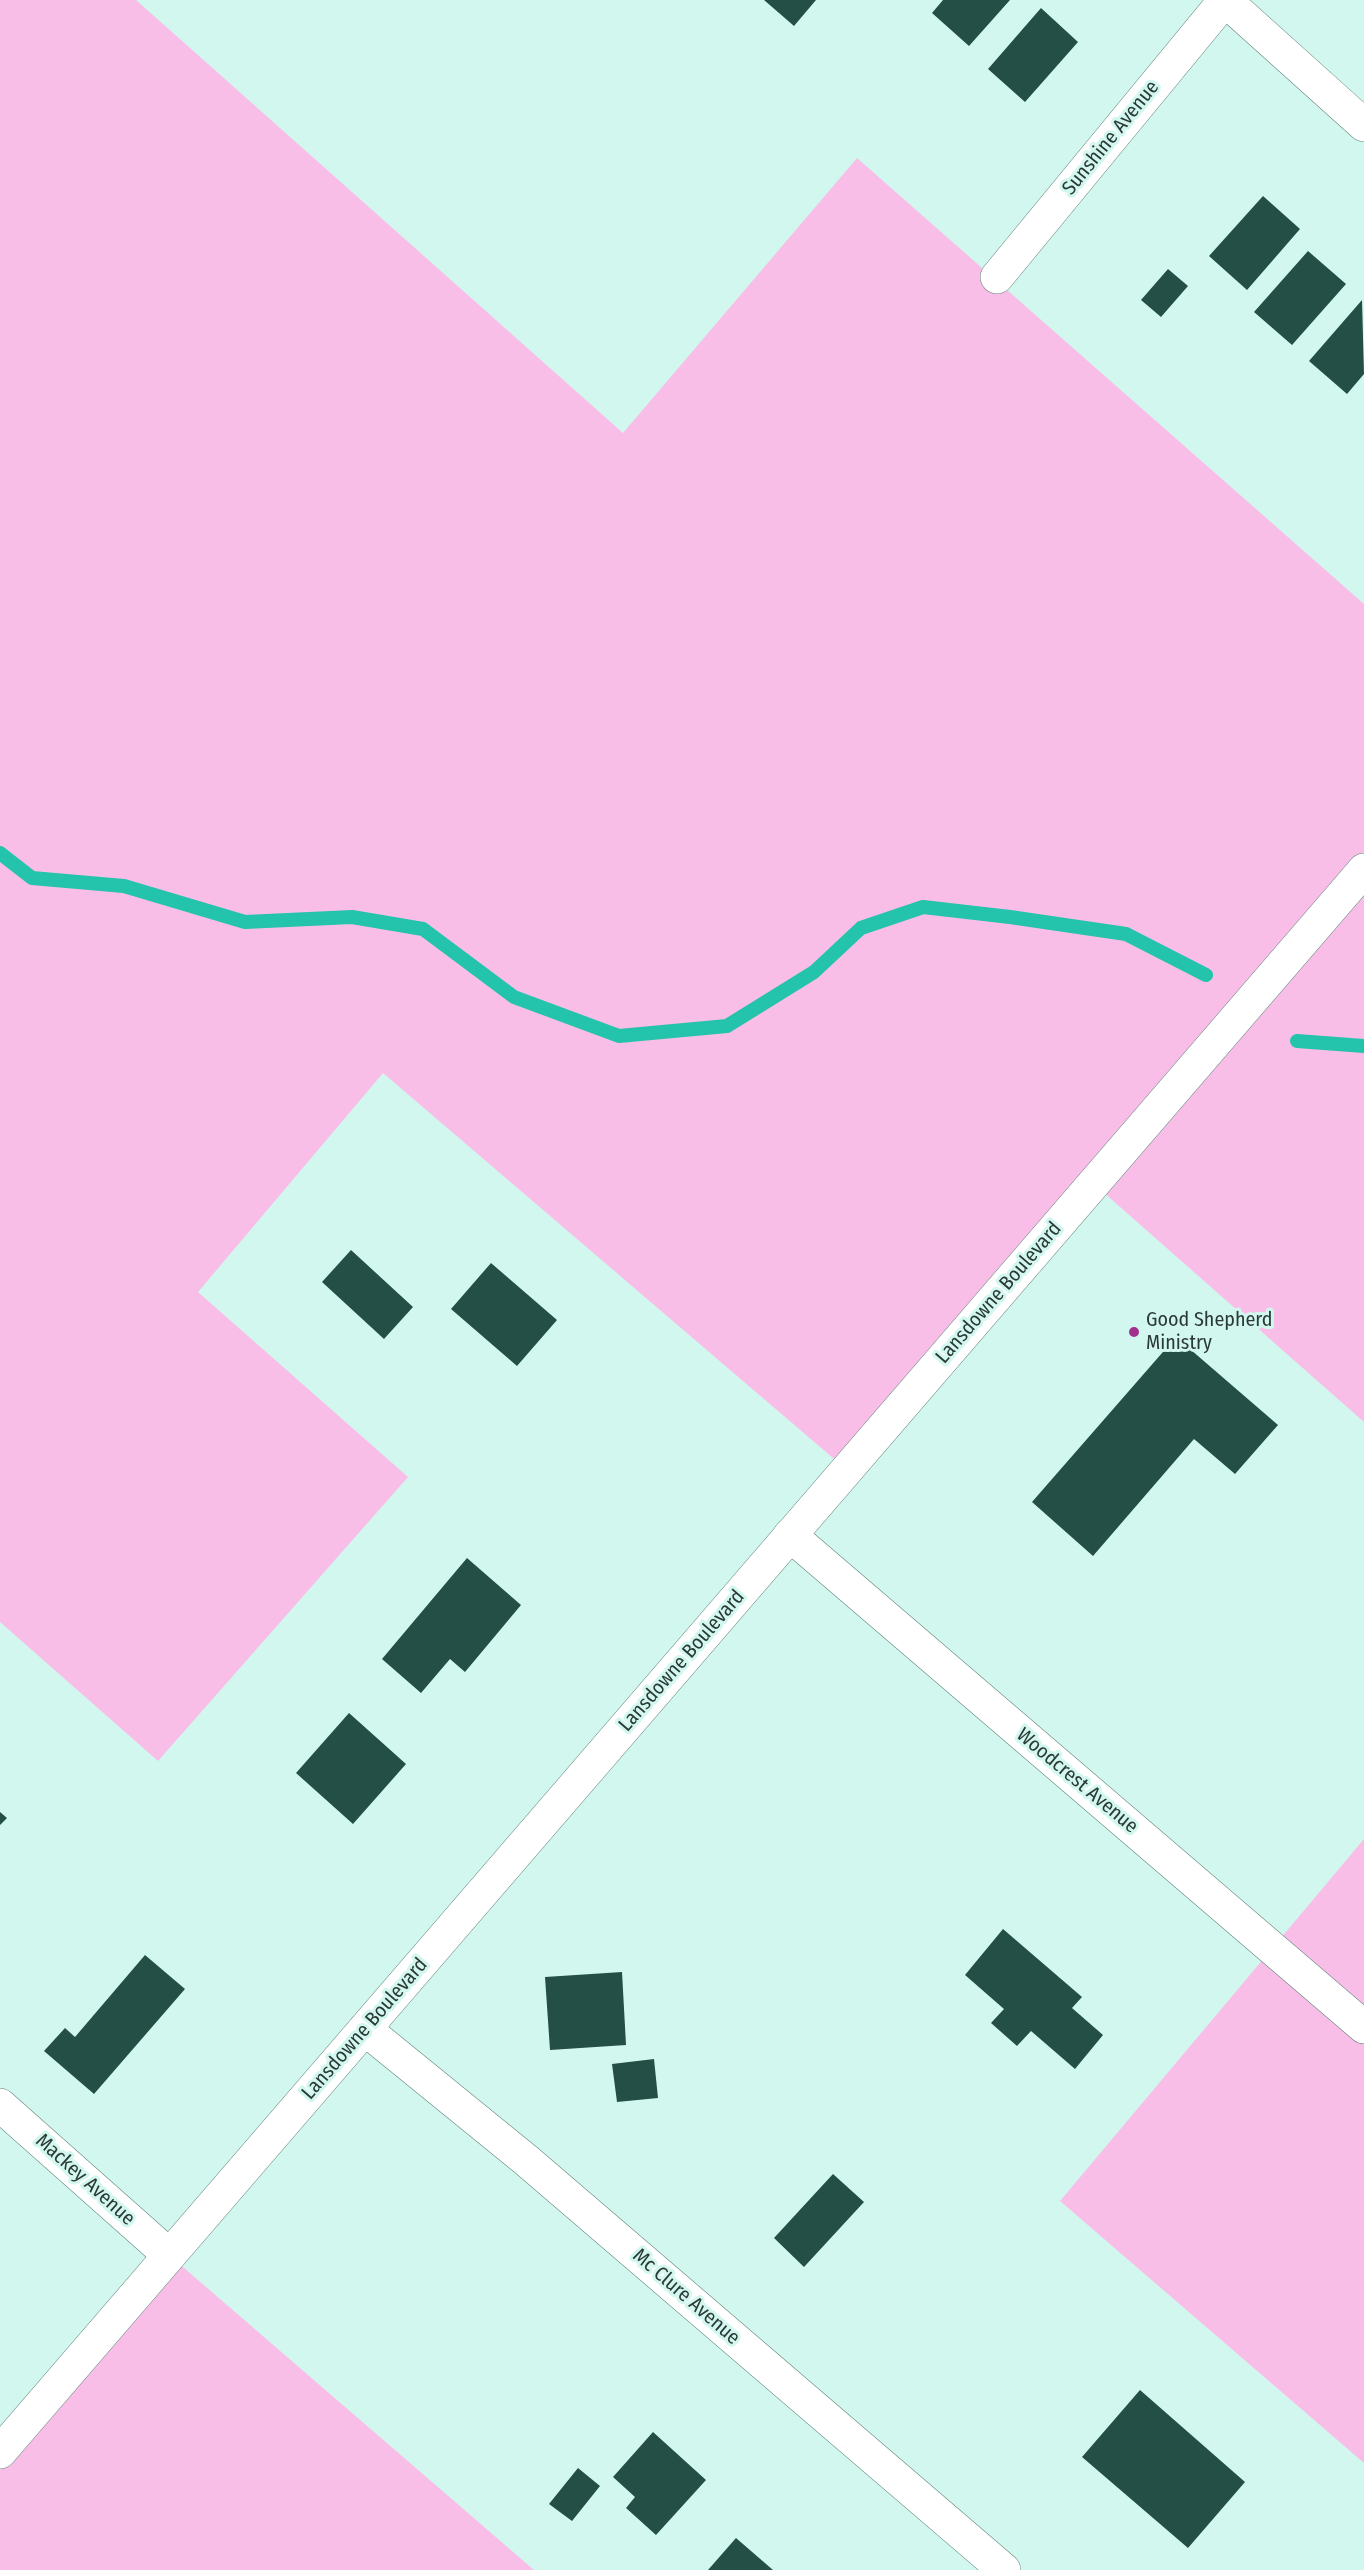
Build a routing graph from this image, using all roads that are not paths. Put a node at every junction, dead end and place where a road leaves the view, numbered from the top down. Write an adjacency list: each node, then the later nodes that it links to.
1 (1225, 0): 2 (street); 3 (street, Sunshine Avenue)
2 (1364, 125)
3 (997, 277)
4 (1364, 870): 5 (street, Lansdowne Boulevard)
5 (790, 1535): 6 (street, Woodcrest Avenue); 7 (street, Lansdowne Boulevard)
6 (1364, 2027)
7 (365, 2029): 9 (street, Lansdowne Boulevard); 11 (street, Mc Clure Avenue)
8 (0, 2105): 9 (street, Mackey Avenue)
9 (169, 2255): 10 (street, Lansdowne Boulevard)
10 (0, 2452)
11 (1004, 2570)

